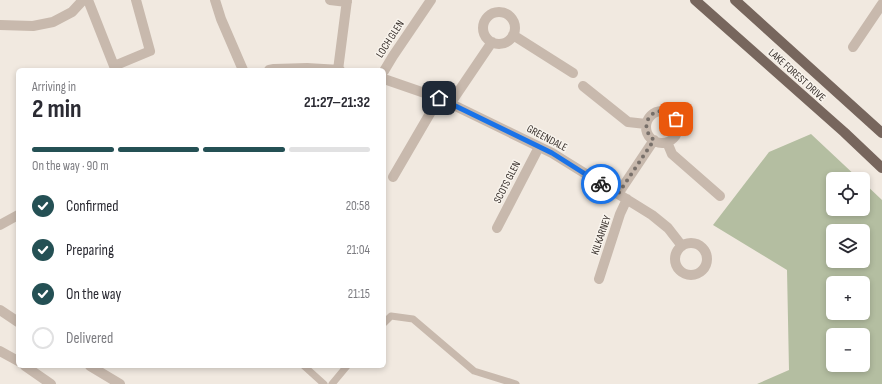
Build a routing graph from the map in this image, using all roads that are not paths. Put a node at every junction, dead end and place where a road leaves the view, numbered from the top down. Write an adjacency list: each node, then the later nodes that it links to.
1 (83, 0): 11 (street)
2 (88, 0): 3 (street)
3 (136, 0)
4 (215, 0): 15 (street)
5 (330, 0): 9 (street)
6 (431, 0): 17 (street, LOCH GLEN)
7 (694, 0): 28 (main road, LAKE FOREST DRIVE)
8 (735, 0): 24 (main road, LAKE FOREST DRIVE)
9 (347, 1): 16 (street)
10 (882, 4): 14 (street)
11 (0, 25)
12 (513, 35): 13 (street); 13 (street); 18 (street)
13 (492, 42): 22 (street)
14 (853, 47)
15 (242, 68)
16 (339, 68)
17 (386, 68)
18 (573, 73)
19 (386, 80): 21 (street, GREENDALE)
20 (582, 86): 23 (street)
21 (439, 98): 22 (street, GREENDALE); 29 (street)
22 (450, 104): 27 (street, GREENDALE)
23 (646, 124): 25 (street); 26 (street)
24 (882, 133)
25 (654, 140): 26 (street); 30 (street, KILKARNEY)
26 (667, 142): 31 (street)
27 (539, 146): 30 (street, GREENDALE); 34 (street, SCOTS GLEN)
28 (882, 168)
29 (393, 177)
30 (622, 196): 35 (street, GREENDALE); 36 (street, KILKARNEY)
31 (720, 196)
32 (16, 216): 33 (street)
33 (0, 225)
34 (497, 228)
35 (682, 246)
36 (598, 279)
37 (0, 310): 40 (street)
38 (386, 312): 39 (lane)
39 (390, 316): 41 (lane); 52 (lane)
40 (16, 321)
41 (386, 321)
42 (0, 351): 43 (street)
43 (16, 360)
44 (28, 368): 48 (street)
45 (93, 368): 49 (street)
46 (306, 368): 50 (lane)
47 (345, 368): 51 (lane)
48 (51, 384)
49 (120, 384)
50 (324, 384)
51 (332, 384)
52 (516, 384)

